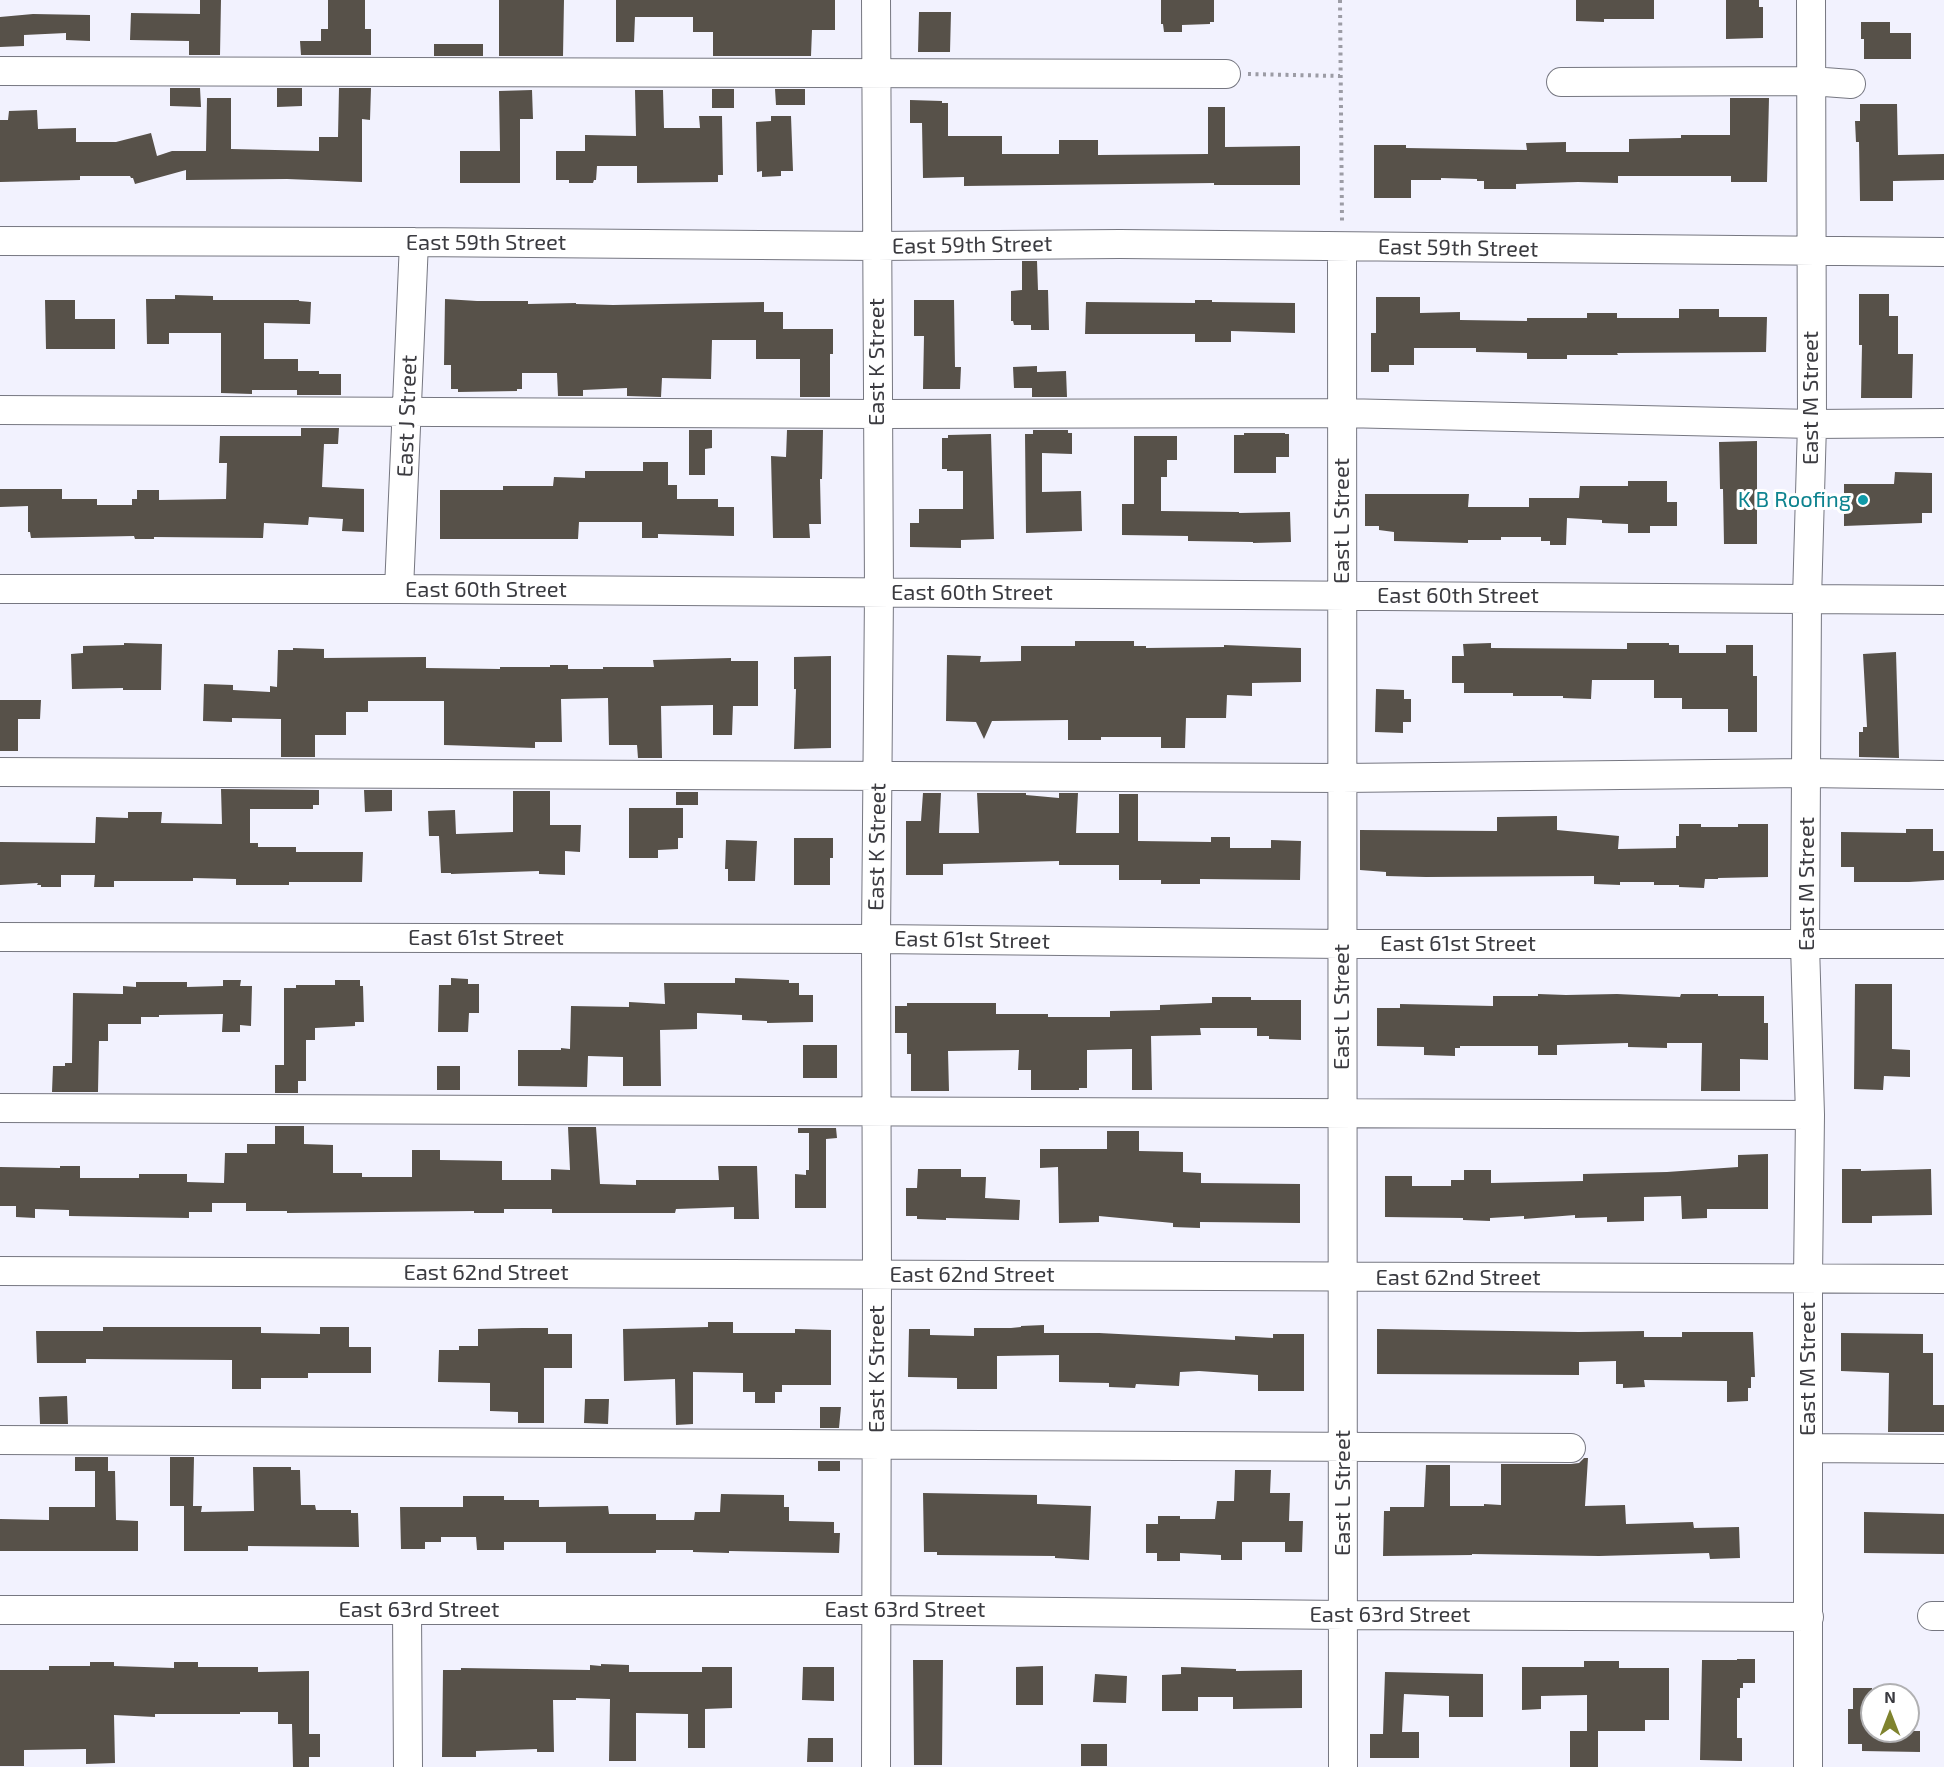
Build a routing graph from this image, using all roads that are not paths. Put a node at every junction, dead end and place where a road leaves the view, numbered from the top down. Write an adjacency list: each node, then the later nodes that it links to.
1 (876, 0): 4 (street, East K Street)
2 (1811, 0): 6 (street, East M Street)
3 (0, 71): 4 (street)
4 (877, 74): 5 (street); 11 (street, East K Street)
5 (1226, 74)
6 (1811, 81): 7 (street); 8 (street); 13 (street, East M Street)
7 (1561, 82)
8 (1851, 84)
9 (0, 241): 10 (street, East 59th Street)
10 (414, 242): 11 (street, East 59th Street); 16 (street, East J Street)
11 (876, 246): 12 (street, East 59th Street); 18 (street, East K Street)
12 (1342, 247): 13 (street, East 59th Street); 17 (street, East L Street)
13 (1812, 252): 14 (street, East 59th Street); 20 (street, East M Street)
14 (1944, 252)
15 (0, 410): 16 (street)
16 (407, 412): 18 (street); 22 (street, East J Street)
17 (1342, 413): 18 (street); 20 (street); 24 (street, East L Street)
18 (878, 414): 23 (street, East K Street)
19 (1944, 423): 20 (street)
20 (1812, 424): 25 (street, East M Street)
21 (0, 589): 22 (street, East 60th Street)
22 (399, 589): 23 (street, East 60th Street)
23 (879, 592): 24 (street, East 60th Street); 30 (street, East K Street)
24 (1342, 596): 25 (street, East 60th Street); 31 (street, East L Street)
25 (1808, 599): 26 (street, East 60th Street); 28 (street, East M Street)
26 (1944, 600)
27 (0, 772): 30 (street)
28 (1808, 773): 29 (street); 31 (street); 36 (street, East M Street)
29 (1944, 775)
30 (877, 776): 31 (street); 33 (street, East K Street)
31 (1342, 778): 34 (street, East L Street)
32 (0, 937): 33 (street, East 61st Street)
33 (876, 939): 34 (street, East 61st Street); 38 (street, East K Street)
34 (1342, 944): 36 (street, East 61st Street); 39 (street, East L Street)
35 (1944, 944): 36 (street, East 61st Street)
36 (1805, 945): 40 (street, East M Street)
37 (0, 1108): 38 (street)
38 (877, 1111): 39 (street); 42 (street, East K Street)
39 (1342, 1113): 40 (street); 43 (street, East L Street)
40 (1810, 1115): 44 (street, East M Street)
41 (0, 1271): 42 (street, East 62nd Street)
42 (877, 1274): 43 (street, East 62nd Street); 47 (street, East K Street)
43 (1342, 1278): 44 (street, East 62nd Street); 48 (street, East L Street)
44 (1808, 1278): 45 (street, East 62nd Street); 50 (street, East M Street)
45 (1944, 1279)
46 (0, 1440): 47 (street)
47 (876, 1444): 48 (street); 54 (street, East K Street)
48 (1343, 1447): 49 (street); 55 (street, East L Street)
49 (1571, 1448)
50 (1809, 1448): 51 (street); 56 (street, East M Street)
51 (1944, 1449)
52 (0, 1610): 53 (street, East 63rd Street)
53 (407, 1610): 54 (street, East 63rd Street); 57 (street)
54 (876, 1610): 55 (street, East 63rd Street); 58 (street, East K Street)
55 (1344, 1616): 56 (street, East 63rd Street); 59 (street, East L Street)
56 (1809, 1617): 60 (street, East M Street)
57 (408, 1767)
58 (876, 1767)
59 (1343, 1767)
60 (1808, 1767)

